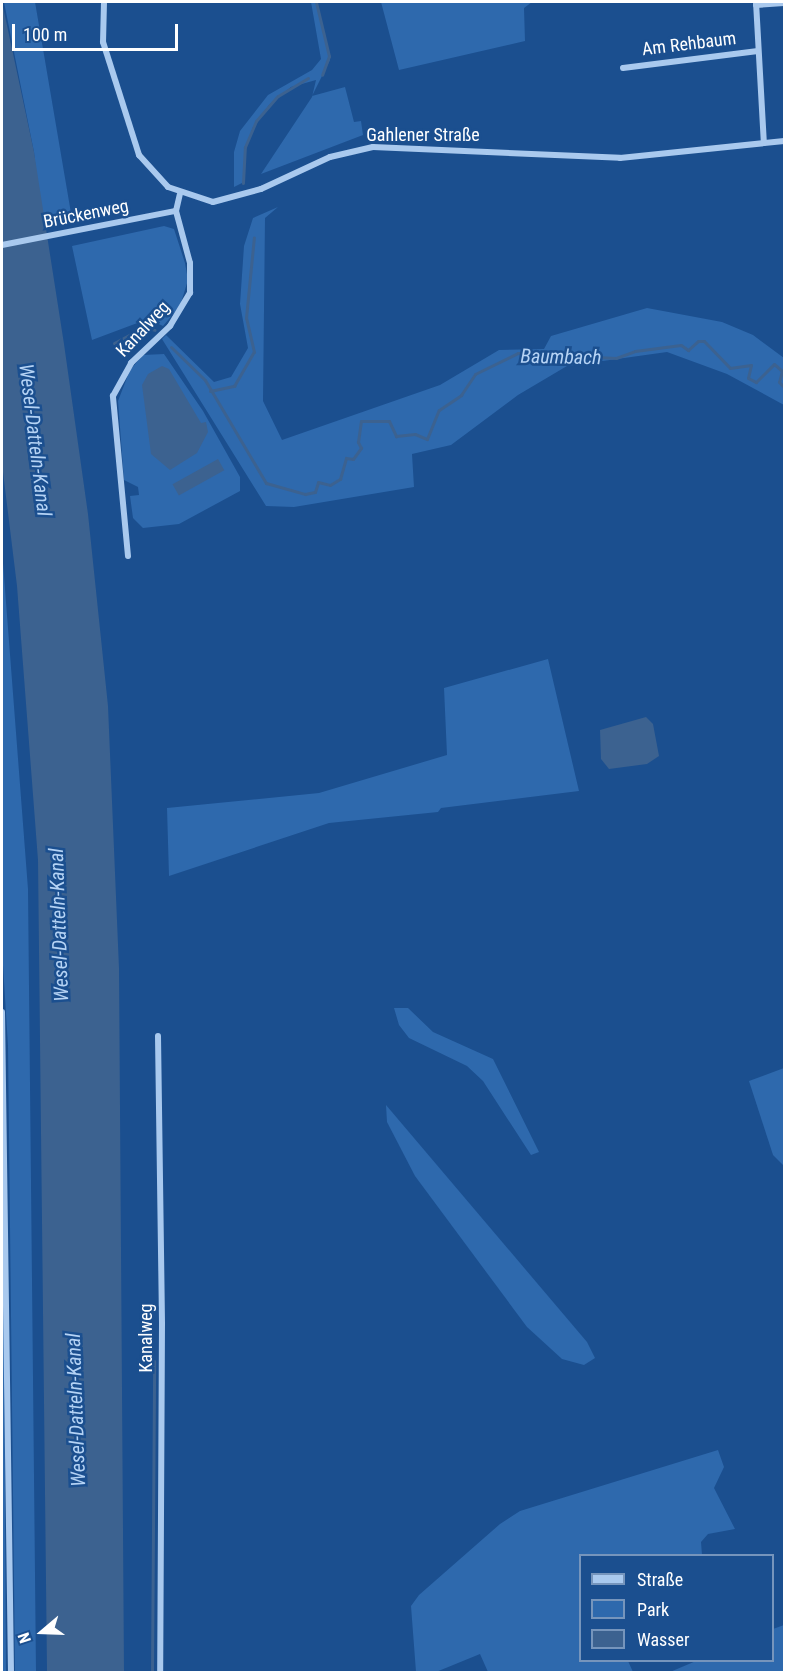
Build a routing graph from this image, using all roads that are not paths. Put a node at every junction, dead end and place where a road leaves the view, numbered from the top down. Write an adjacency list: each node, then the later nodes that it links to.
1 (104, 2): 8 (street, Gahlener Straße)
2 (756, 3): 3 (street, Am Rehbaum); 4 (street, Am Rehbaum)
3 (784, 3)
4 (758, 51): 5 (street, Am Rehbaum); 7 (street, Am Rehbaum)
5 (623, 68)
6 (784, 141): 7 (street, Gahlener Straße)
7 (764, 143): 8 (street, Gahlener Straße)
8 (180, 194): 9 (street, Kanalweg)
9 (176, 211): 10 (street, Brückenweg); 11 (street, Kanalweg)
10 (2, 245)
11 (128, 556)
12 (2, 1012): 14 (street)
13 (158, 1036): 15 (street, Kanalweg)
14 (11, 1672)
15 (160, 1672)

